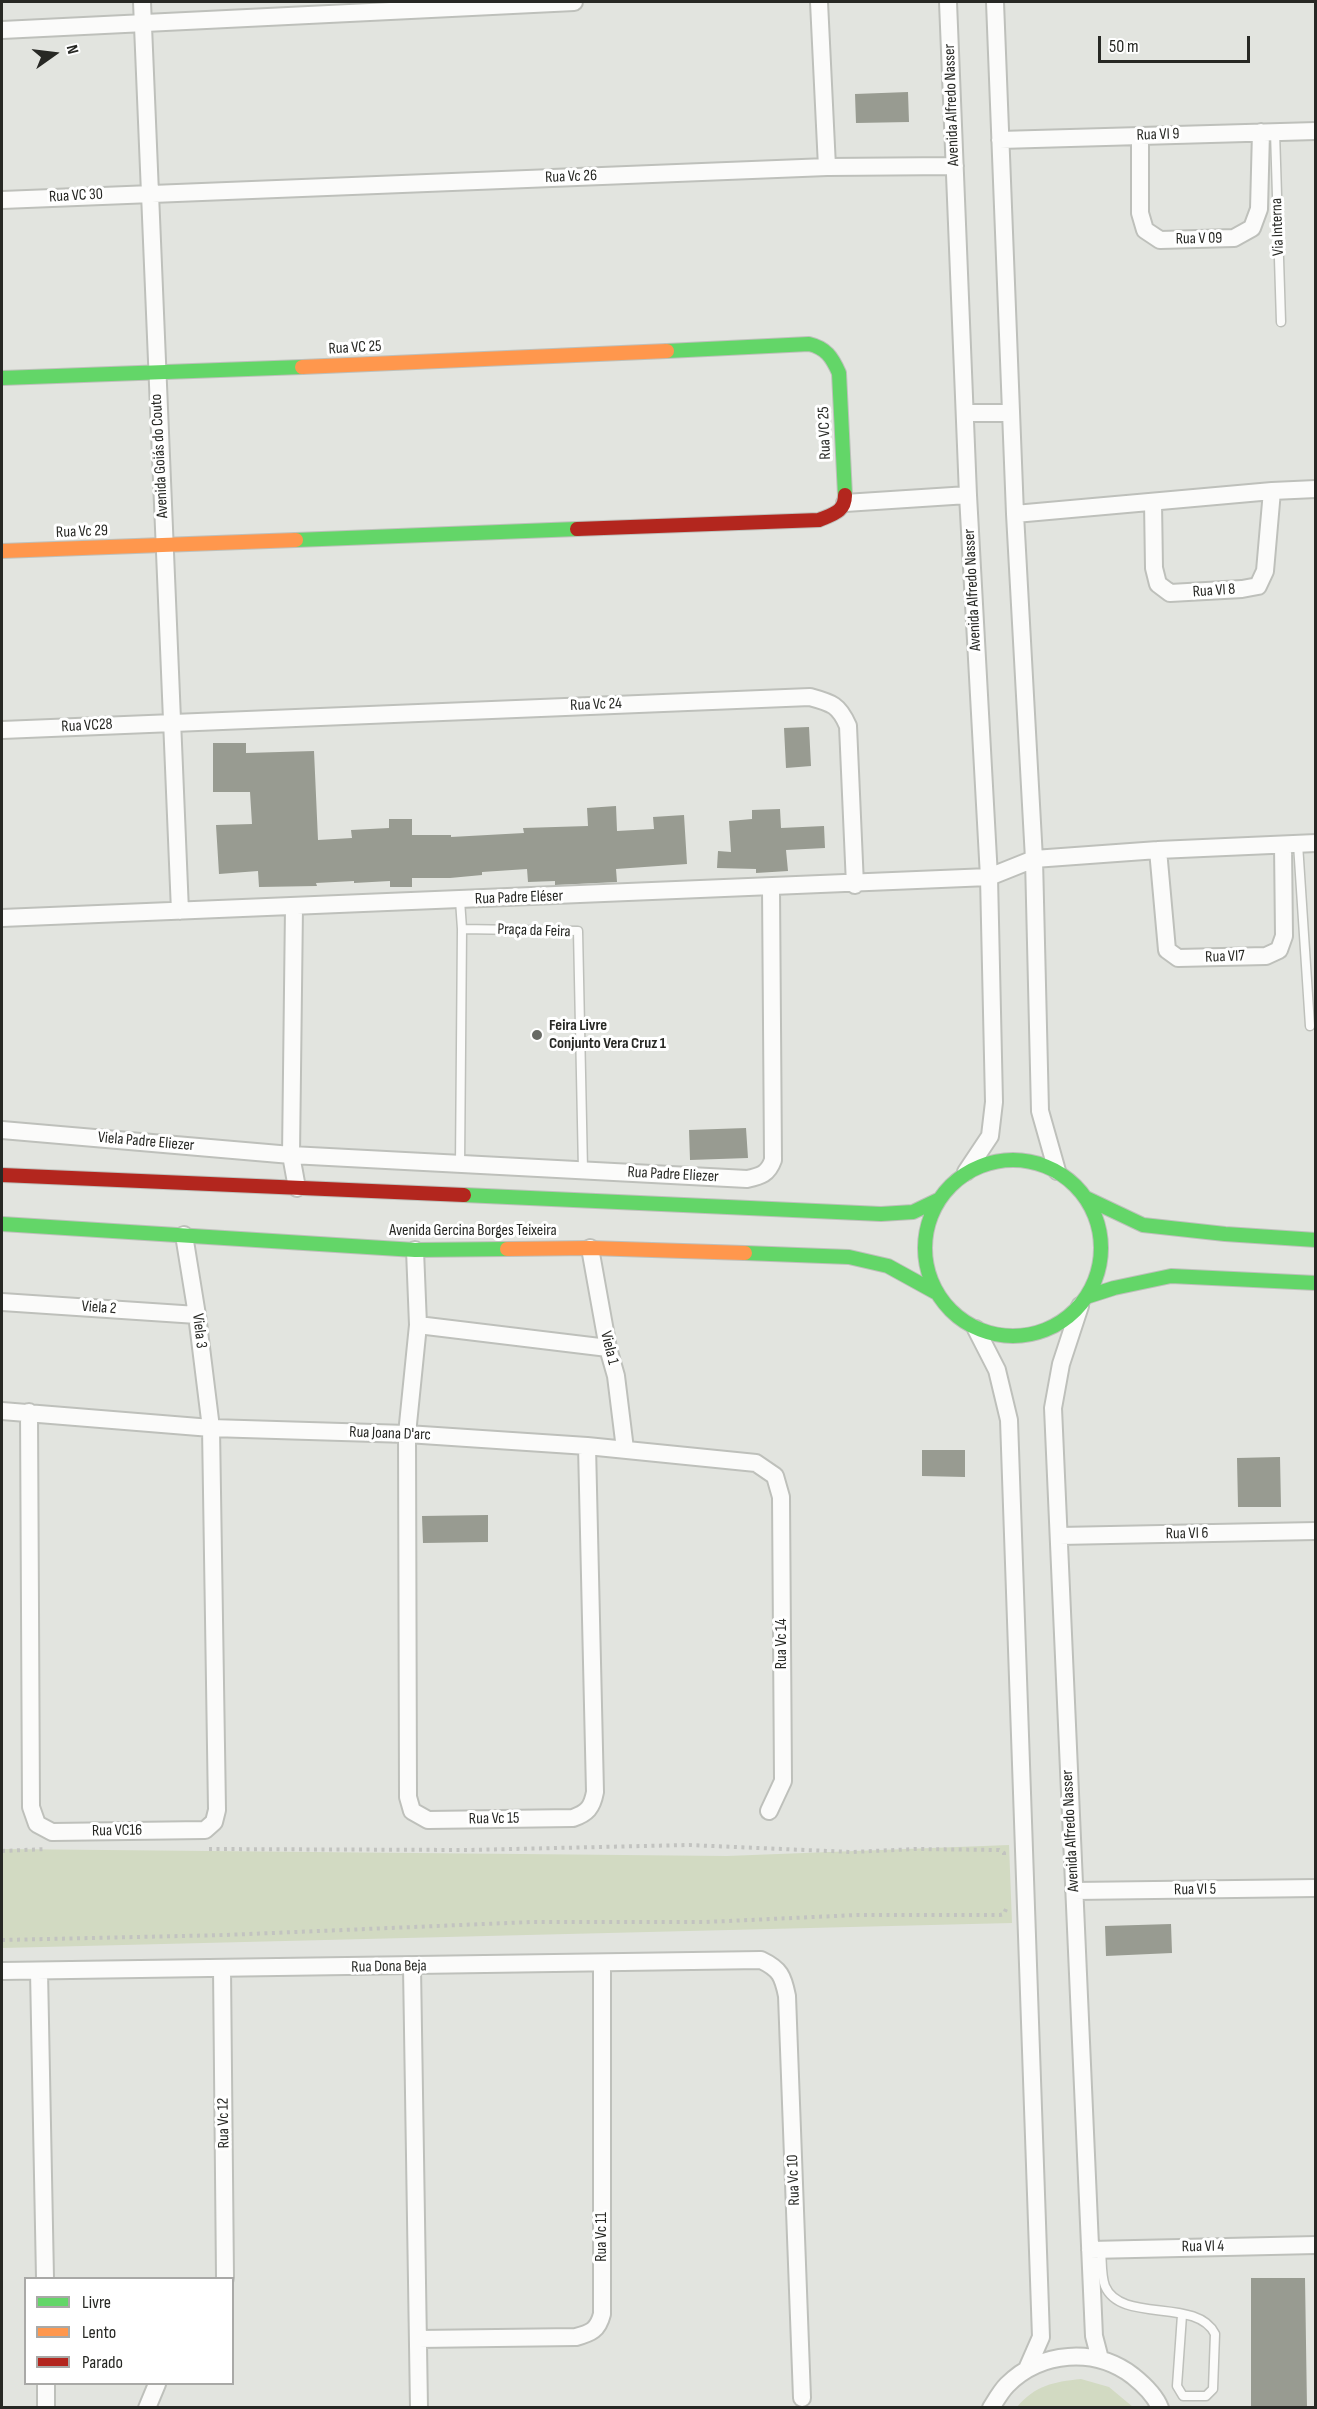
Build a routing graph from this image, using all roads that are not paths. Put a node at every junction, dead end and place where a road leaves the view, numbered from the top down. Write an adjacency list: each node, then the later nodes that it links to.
1 (142, 2): 6 (street, Avenida Goiás do Couto)
2 (574, 2): 6 (street)
3 (819, 2): 13 (street)
4 (948, 2): 12 (street, Avenida Alfredo Nasser)
5 (995, 2): 11 (street)
6 (142, 23): 7 (street); 14 (street, Avenida Goiás do Couto)
7 (2, 30)
8 (1316, 131): 9 (street, Rua VI 9)
9 (1268, 132): 10 (street, Rua VI 9); 10 (street, Rua V 09); 16 (lane, Via Interna)
10 (1140, 136): 11 (street, Rua VI 9)
11 (1000, 140): 20 (street)
12 (955, 166): 13 (street, Rua Vc 26); 19 (street, Avenida Alfredo Nasser)
13 (827, 167): 14 (street, Rua Vc 26)
14 (150, 193): 15 (street, Rua VC 30); 17 (street, Avenida Goiás do Couto)
15 (2, 200)
16 (1281, 322)
17 (156, 374): 18 (main road); 25 (main road, Rua VC 25); 27 (street, Avenida Goiás do Couto)
18 (2, 378)
19 (965, 413): 20 (street); 23 (street, Avenida Alfredo Nasser)
20 (1011, 413): 26 (street)
21 (1316, 489): 22 (street)
22 (1272, 491): 24 (street); 24 (street, Rua VI 8)
23 (968, 495): 25 (street); 35 (street, Avenida Alfredo Nasser)
24 (1153, 502): 26 (street)
25 (844, 503): 27 (main road)
26 (1015, 514): 34 (street)
27 (165, 545): 28 (main road, Rua Vc 29); 29 (street, Avenida Goiás do Couto)
28 (2, 552)
29 (172, 722): 30 (street, Rua VC28); 36 (street, Rua Vc 24); 40 (street, Avenida Goiás do Couto)
30 (2, 730)
31 (1316, 843): 32 (street)
32 (1291, 844): 33 (street); 33 (street, Rua VI7); 43 (lane)
33 (1158, 850): 34 (street)
34 (1034, 859): 35 (street, Rua Padre Eléser); 48 (street)
35 (989, 877): 36 (street, Rua Padre Eléser); 49 (street, Avenida Alfredo Nasser)
36 (855, 885): 37 (street, Rua Padre Eléser)
37 (771, 888): 38 (street, Rua Padre Eléser); 47 (street, Rua Padre Eliezer)
38 (460, 900): 39 (street, Rua Padre Eléser); 42 (lane)
39 (294, 907): 40 (street, Rua Padre Eléser); 45 (street)
40 (180, 911): 41 (street, Rua Padre Eléser)
41 (2, 918)
42 (462, 929): 46 (lane); 47 (lane, Praça da Feira)
43 (1310, 1026)
44 (2, 1130): 45 (street, Viela Padre Eliezer)
45 (291, 1155): 46 (street, Rua Padre Eliezer); 51 (street)
46 (460, 1165): 47 (street, Rua Padre Eliezer)
47 (583, 1170)
48 (1057, 1171): 49 (main road); 52 (main road)
49 (966, 1172): 53 (main road)
50 (2, 1175): 51 (main road, Avenida Gercina Borges Teixeira)
51 (297, 1188): 53 (main road, Avenida Gercina Borges Teixeira)
52 (1086, 1198): 56 (main road); 62 (main road)
53 (938, 1200): 60 (main road)
54 (2, 1224): 55 (main road, Avenida Gercina Borges Teixeira)
55 (184, 1235): 58 (main road, Avenida Gercina Borges Teixeira); 63 (street, Viela 3)
56 (1316, 1240)
57 (590, 1248): 58 (main road, Avenida Gercina Borges Teixeira); 60 (main road, Avenida Gercina Borges Teixeira); 66 (street, Viela 1)
58 (415, 1250): 64 (street)
59 (1316, 1283): 62 (main road)
60 (937, 1293): 65 (main road)
61 (2, 1302): 63 (street, Viela 2)
62 (1083, 1302): 65 (main road); 75 (street, Avenida Alfredo Nasser)
63 (197, 1315): 69 (street, Viela 3)
64 (418, 1325): 66 (street); 70 (street)
65 (976, 1329): 92 (street)
66 (608, 1348): 72 (street, Viela 1)
67 (2, 1411): 68 (street, Rua Joana D'arc)
68 (29, 1412): 69 (street, Rua Joana D'arc); 69 (street, Rua VC16)
69 (211, 1428): 70 (street, Rua Joana D'arc)
70 (407, 1434): 71 (street, Rua Joana D'arc); 71 (street, Rua Vc 15)
71 (587, 1446): 72 (street, Rua Joana D'arc)
72 (625, 1449): 73 (street, Rua Joana D'arc)
73 (774, 1476): 76 (street, Rua Vc 14)
74 (1316, 1531): 75 (street, Rua VI 6)
75 (1059, 1536): 78 (street, Avenida Alfredo Nasser)
76 (769, 1811)
77 (1316, 1888): 78 (street, Rua VI 5)
78 (1074, 1891): 86 (street, Avenida Alfredo Nasser)
79 (602, 1964): 80 (street, Rua Dona Beja); 81 (street, Rua Dona Beja); 90 (street, Rua Vc 11)
80 (775, 1966): 95 (street, Rua Vc 10)
81 (412, 1967): 82 (street, Rua Dona Beja); 90 (street)
82 (222, 1968): 84 (street, Rua Dona Beja); 88 (street, Rua Vc 12)
83 (2, 1971): 84 (street, Rua Dona Beja)
84 (39, 1971): 87 (street)
85 (1316, 2245): 86 (street, Rua VI 4)
86 (1096, 2249): 89 (lane); 91 (street, Avenida Alfredo Nasser)
87 (45, 2277)
88 (225, 2277)
89 (1182, 2315): 89 (lane)
90 (418, 2339): 99 (street)
91 (1100, 2359): 92 (street); 96 (street)
92 (1027, 2369): 100 (street)
93 (46, 2385): 97 (street)
94 (157, 2385): 98 (street)
95 (802, 2398)
96 (1160, 2406)
97 (46, 2408)
98 (147, 2408)
99 (419, 2408)
100 (991, 2408)

